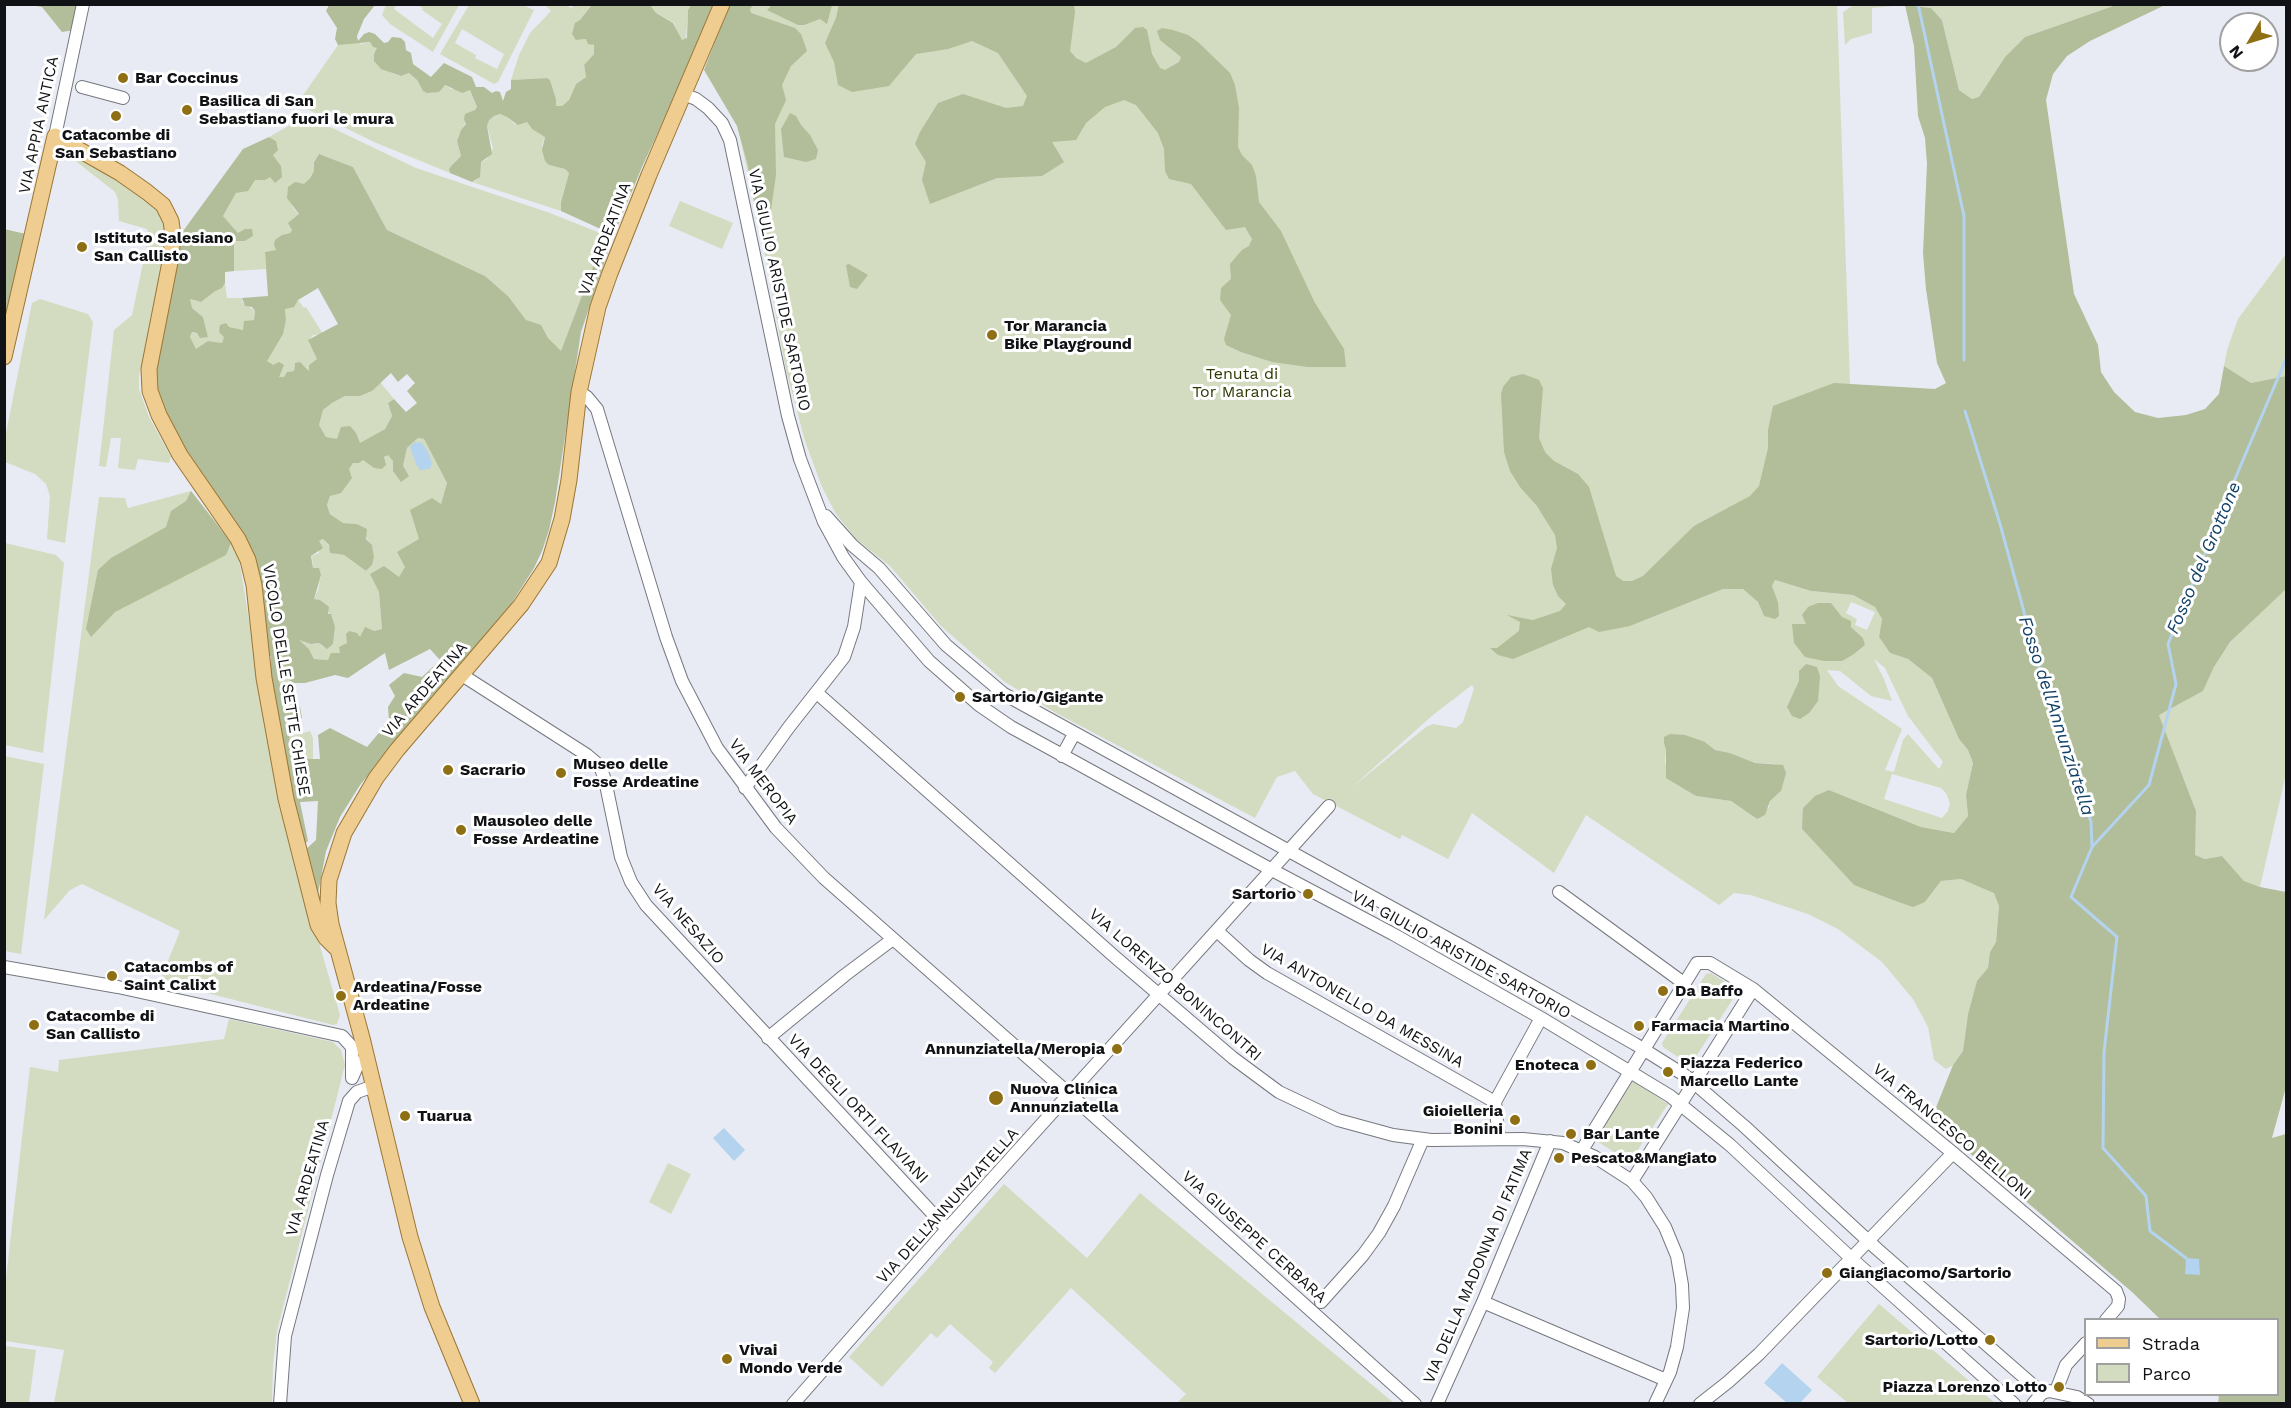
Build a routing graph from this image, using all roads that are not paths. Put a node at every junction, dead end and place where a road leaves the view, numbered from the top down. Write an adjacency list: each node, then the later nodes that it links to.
1 (83, 4): 6 (street, VIA APPIA ANTICA)
2 (722, 4): 4 (main road, VIA ARDEATINA)
3 (82, 87): 5 (street)
4 (683, 94): 8 (main road, VIA ARDEATINA); 9 (street, VIA GIULIO ARISTIDE SARTORIO)
5 (123, 98)
6 (55, 136): 7 (main road, VIA APPIA ANTICA); 23 (main road, VICOLO DELLE SETTE CHIESE)
7 (4, 357)
8 (579, 393): 12 (main road, VIA ARDEATINA); 16 (street, VIA MEROPIA)
9 (820, 510): 10 (street, VIA GIULIO ARISTIDE SARTORIO); 11 (street, VIA GIULIO ARISTIDE SARTORIO)
10 (879, 568): 11 (street); 14 (street, VIA GIULIO ARISTIDE SARTORIO)
11 (861, 582): 13 (street); 15 (street, VIA GIULIO ARISTIDE SARTORIO)
12 (462, 675): 23 (main road, VIA ARDEATINA); 29 (street, VIA NESAZIO)
13 (817, 693): 16 (street); 27 (street, VIA LORENZO BONINCONTRI)
14 (1074, 734): 15 (street); 18 (street, VIA GIULIO ARISTIDE SARTORIO)
15 (1062, 756): 19 (street, VIA GIULIO ARISTIDE SARTORIO)
16 (745, 788): 22 (street, VIA MEROPIA)
17 (1329, 806): 18 (street)
18 (1290, 851): 19 (street); 30 (street, VIA GIULIO ARISTIDE SARTORIO)
19 (1272, 870): 21 (street, VIA DELL'ANNUNZIATELLA); 28 (street, VIA GIULIO ARISTIDE SARTORIO)
20 (1559, 892): 25 (street)
21 (1217, 932): 27 (street, VIA DELL'ANNUNZIATELLA); 36 (street, VIA ANTONELLO DA MESSINA)
22 (893, 939): 29 (street); 35 (street, VIA MEROPIA)
23 (338, 949): 31 (main road, VIA ARDEATINA)
24 (4, 967): 31 (street)
25 (1685, 984): 26 (street); 30 (street)
26 (1753, 989): 33 (street); 42 (street, VIA FRANCESCO BELLONI)
27 (1160, 994): 35 (street, VIA DELL'ANNUNZIATELLA); 38 (street, VIA LORENZO BONINCONTRI)
28 (1541, 1018): 32 (street, VIA GIULIO ARISTIDE SARTORIO); 36 (street)
29 (768, 1038): 44 (street, VIA DEGLI ORTI FLAVIANI)
30 (1645, 1050): 32 (street); 33 (street)
31 (367, 1058): 34 (main road, VIA ARDEATINA)
32 (1631, 1072): 37 (street); 41 (street)
33 (1694, 1083): 37 (street); 45 (street)
34 (374, 1086): 54 (street, VIA ARDEATINA); 55 (main road)
35 (1070, 1095): 44 (street, VIA DELL'ANNUNZIATELLA); 57 (street, VIA GIUSEPPE CERBARA)
36 (1495, 1102): 39 (street)
37 (1681, 1104): 43 (street); 46 (street)
38 (1423, 1139): 39 (street, VIA LORENZO BONINCONTRI); 47 (street)
39 (1499, 1139): 40 (street, VIA LORENZO BONINCONTRI)
40 (1550, 1141): 41 (street, VIA LORENZO BONINCONTRI); 48 (street, VIA DELLA MADONNA DI FATIMA)
41 (1582, 1150): 43 (street)
42 (1953, 1153): 45 (street); 49 (street, VIA FRANCESCO BELLONI)
43 (1632, 1181): 51 (street)
44 (947, 1229): 56 (street, VIA DELL'ANNUNZIATELLA)
45 (1868, 1241): 46 (street); 53 (street)
46 (1851, 1258): 60 (street); 61 (street)
47 (1321, 1302)
48 (1483, 1302): 51 (street); 58 (street, VIA DELLA MADONNA DI FATIMA)
49 (2108, 1318)
50 (2084, 1344): 52 (street)
51 (1666, 1380): 59 (street)
52 (2055, 1391): 53 (street); 63 (street)
53 (2042, 1393): 62 (street)
54 (280, 1404)
55 (472, 1404)
56 (793, 1404)
57 (1415, 1404)
58 (1437, 1404)
59 (1655, 1404)
60 (1700, 1404)
61 (2014, 1404)
62 (2033, 1404)
63 (2088, 1404)

